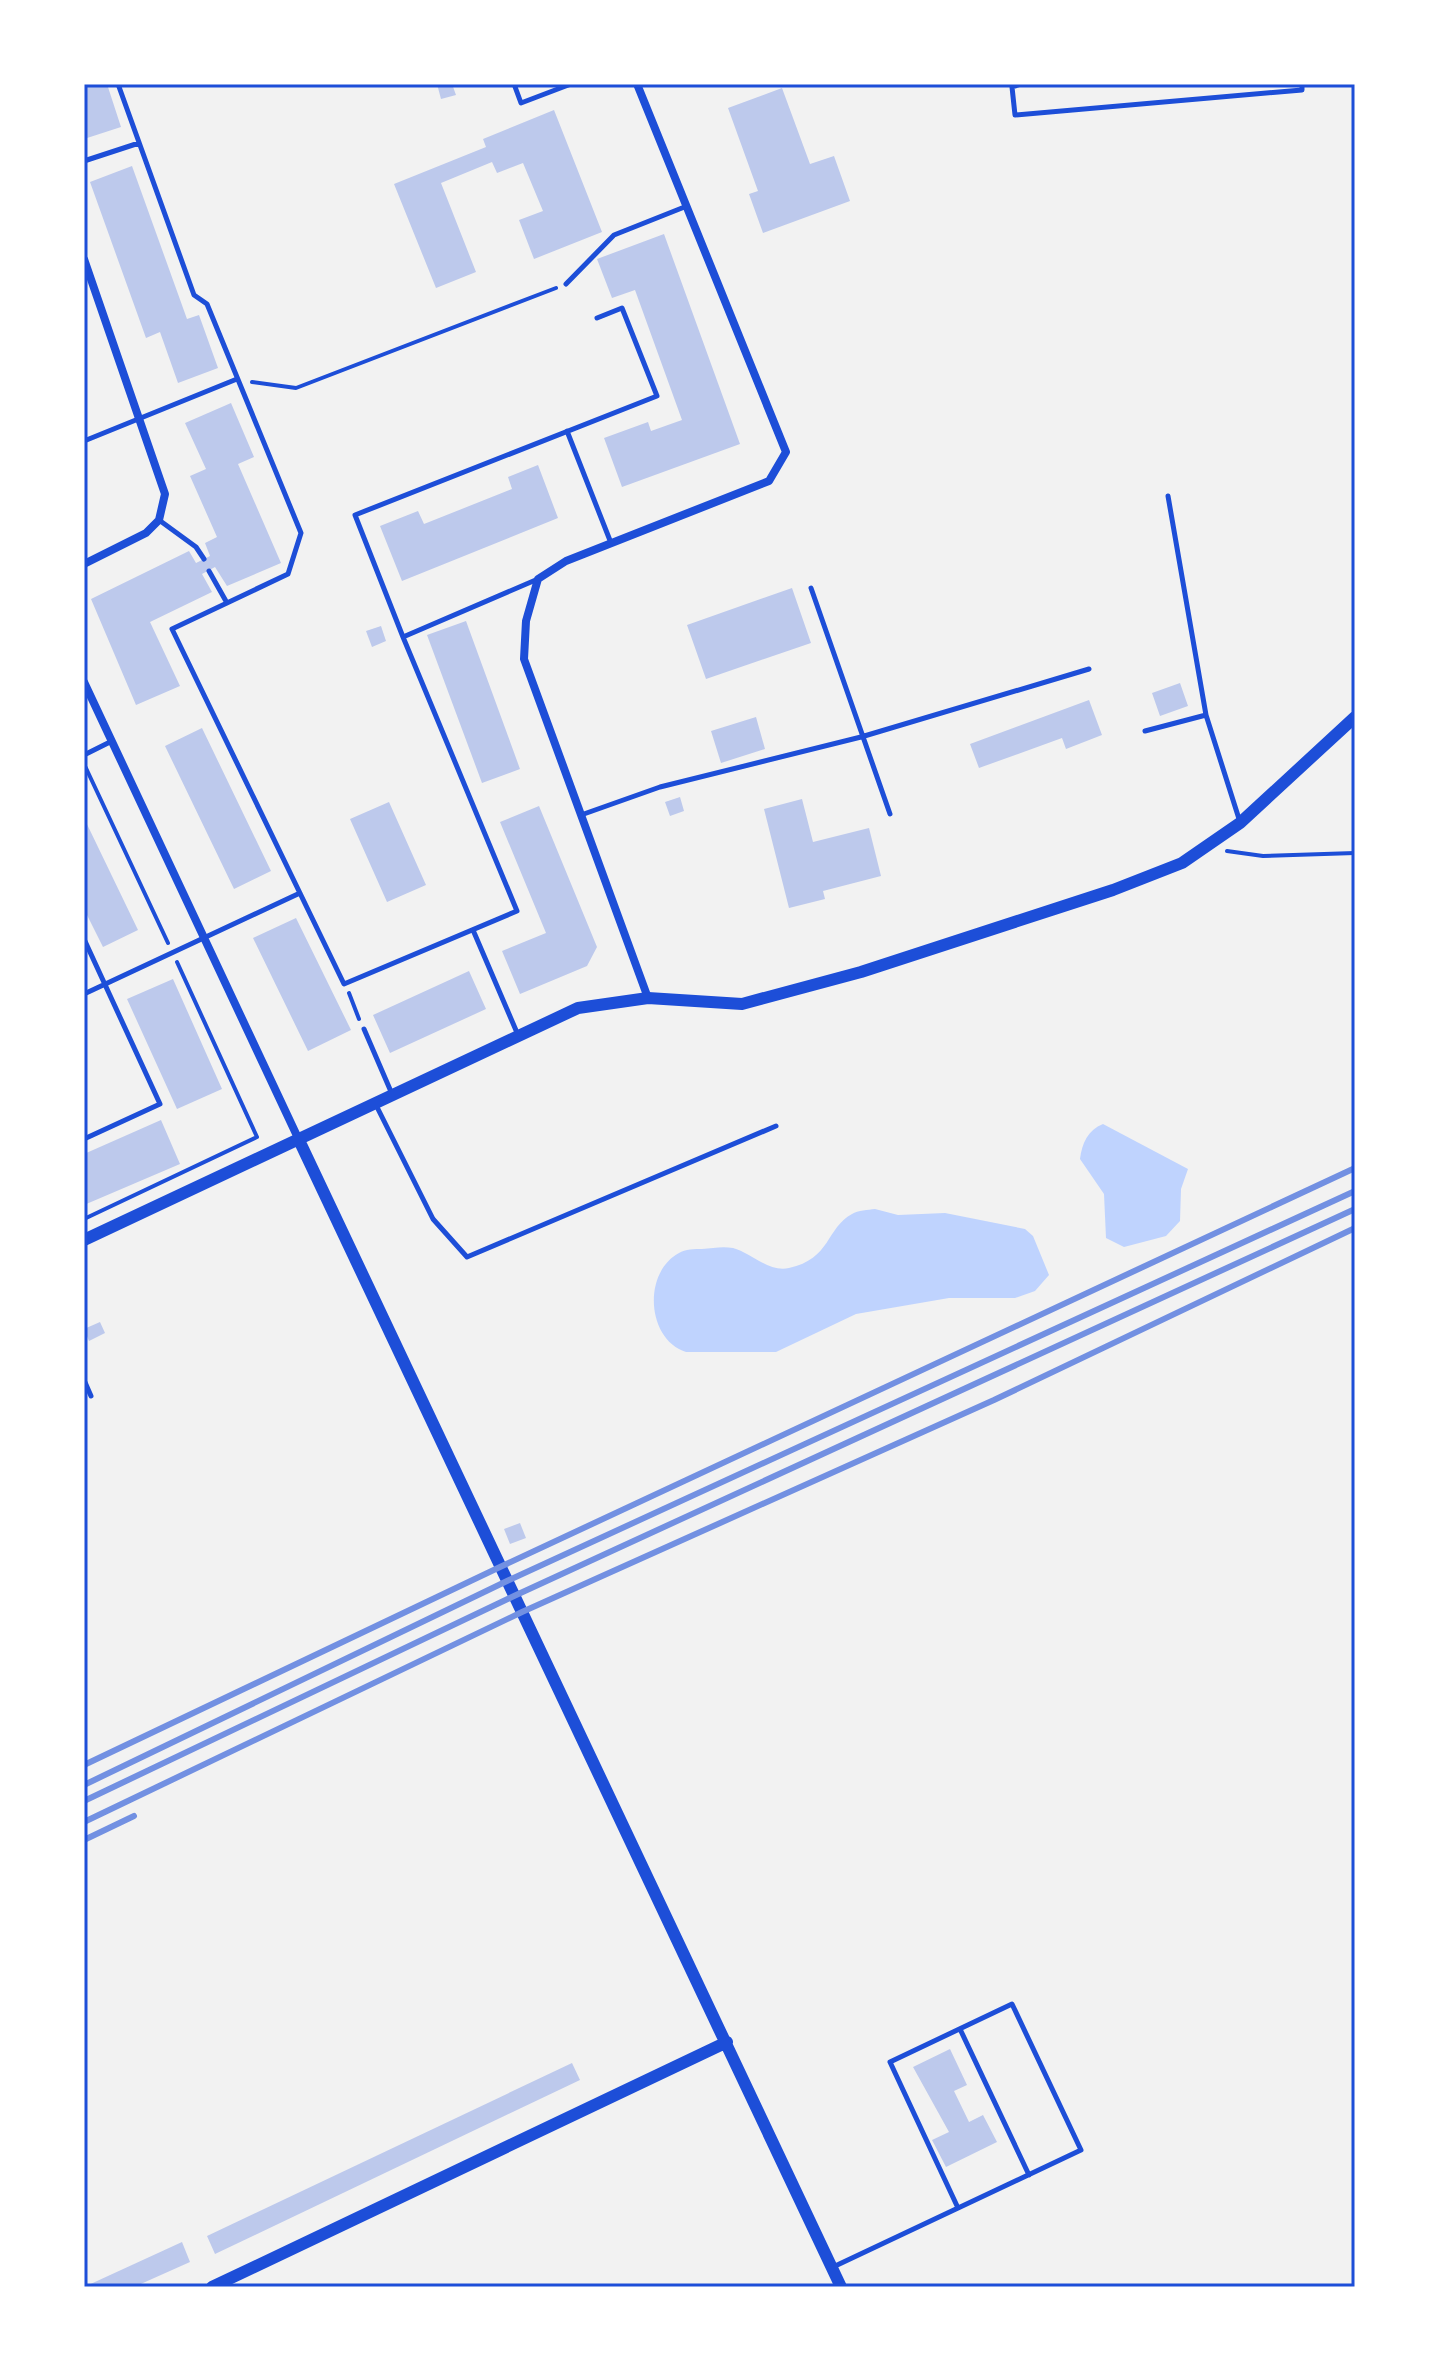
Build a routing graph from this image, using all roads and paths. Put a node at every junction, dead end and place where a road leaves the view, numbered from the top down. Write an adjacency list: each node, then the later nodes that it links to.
1 (118, 84): 7 (lane)
2 (514, 84): 3 (lane)
3 (571, 84)
4 (637, 84): 9 (street)
5 (1021, 84): 6 (lane)
6 (1302, 84)
7 (139, 143): 8 (lane); 13 (lane)
8 (84, 161)
9 (687, 206): 11 (lane); 19 (street)
10 (84, 259): 14 (street)
11 (566, 284): 13 (path)
12 (597, 318): 15 (lane)
13 (237, 379): 14 (lane); 25 (lane)
14 (139, 421): 16 (lane); 18 (street)
15 (567, 431): 19 (lane); 26 (lane)
16 (84, 441)
17 (1168, 496): 29 (lane)
18 (159, 520): 20 (lane); 21 (street)
19 (611, 543): 23 (street)
20 (204, 559)
21 (87, 564)
22 (209, 571): 25 (lane)
23 (538, 579): 26 (lane); 37 (street)
24 (811, 588): 32 (lane)
25 (227, 603): 41 (lane)
26 (403, 637): 42 (lane)
27 (1089, 669): 32 (lane)
28 (84, 682): 33 (street)
29 (1206, 715): 31 (lane); 38 (lane)
30 (1355, 717): 38 (street)
31 (1145, 731)
32 (861, 737): 36 (lane); 37 (lane)
33 (112, 741): 34 (lane); 44 (street)
34 (84, 755)
35 (84, 764): 45 (path)
36 (890, 814)
37 (581, 815): 49 (street)
38 (1240, 823): 39 (street)
39 (1204, 847): 40 (path); 49 (street)
40 (1355, 853)
41 (300, 893): 44 (lane); 47 (lane)
42 (473, 930): 47 (lane); 51 (lane)
43 (84, 939): 46 (lane)
44 (205, 940): 45 (lane); 55 (street)
45 (174, 954): 46 (lane); 57 (path)
46 (106, 984): 48 (lane); 56 (lane)
47 (344, 984): 50 (path)
48 (84, 994)
49 (648, 998): 51 (street)
50 (364, 1029): 52 (lane)
51 (518, 1037): 52 (street)
52 (392, 1095): 53 (street)
53 (375, 1103): 54 (lane); 55 (street)
54 (776, 1126)
55 (298, 1138): 58 (street); 62 (street)
56 (84, 1139)
57 (84, 1219)
58 (84, 1240)
59 (84, 1380): 60 (lane)
60 (91, 1396)
61 (960, 2029): 63 (lane); 63 (lane); 64 (lane)
62 (727, 2042): 65 (street); 66 (street)
63 (1029, 2175): 64 (lane)
64 (958, 2208): 65 (lane)
65 (832, 2268): 67 (street)
66 (212, 2287)
67 (841, 2287)

